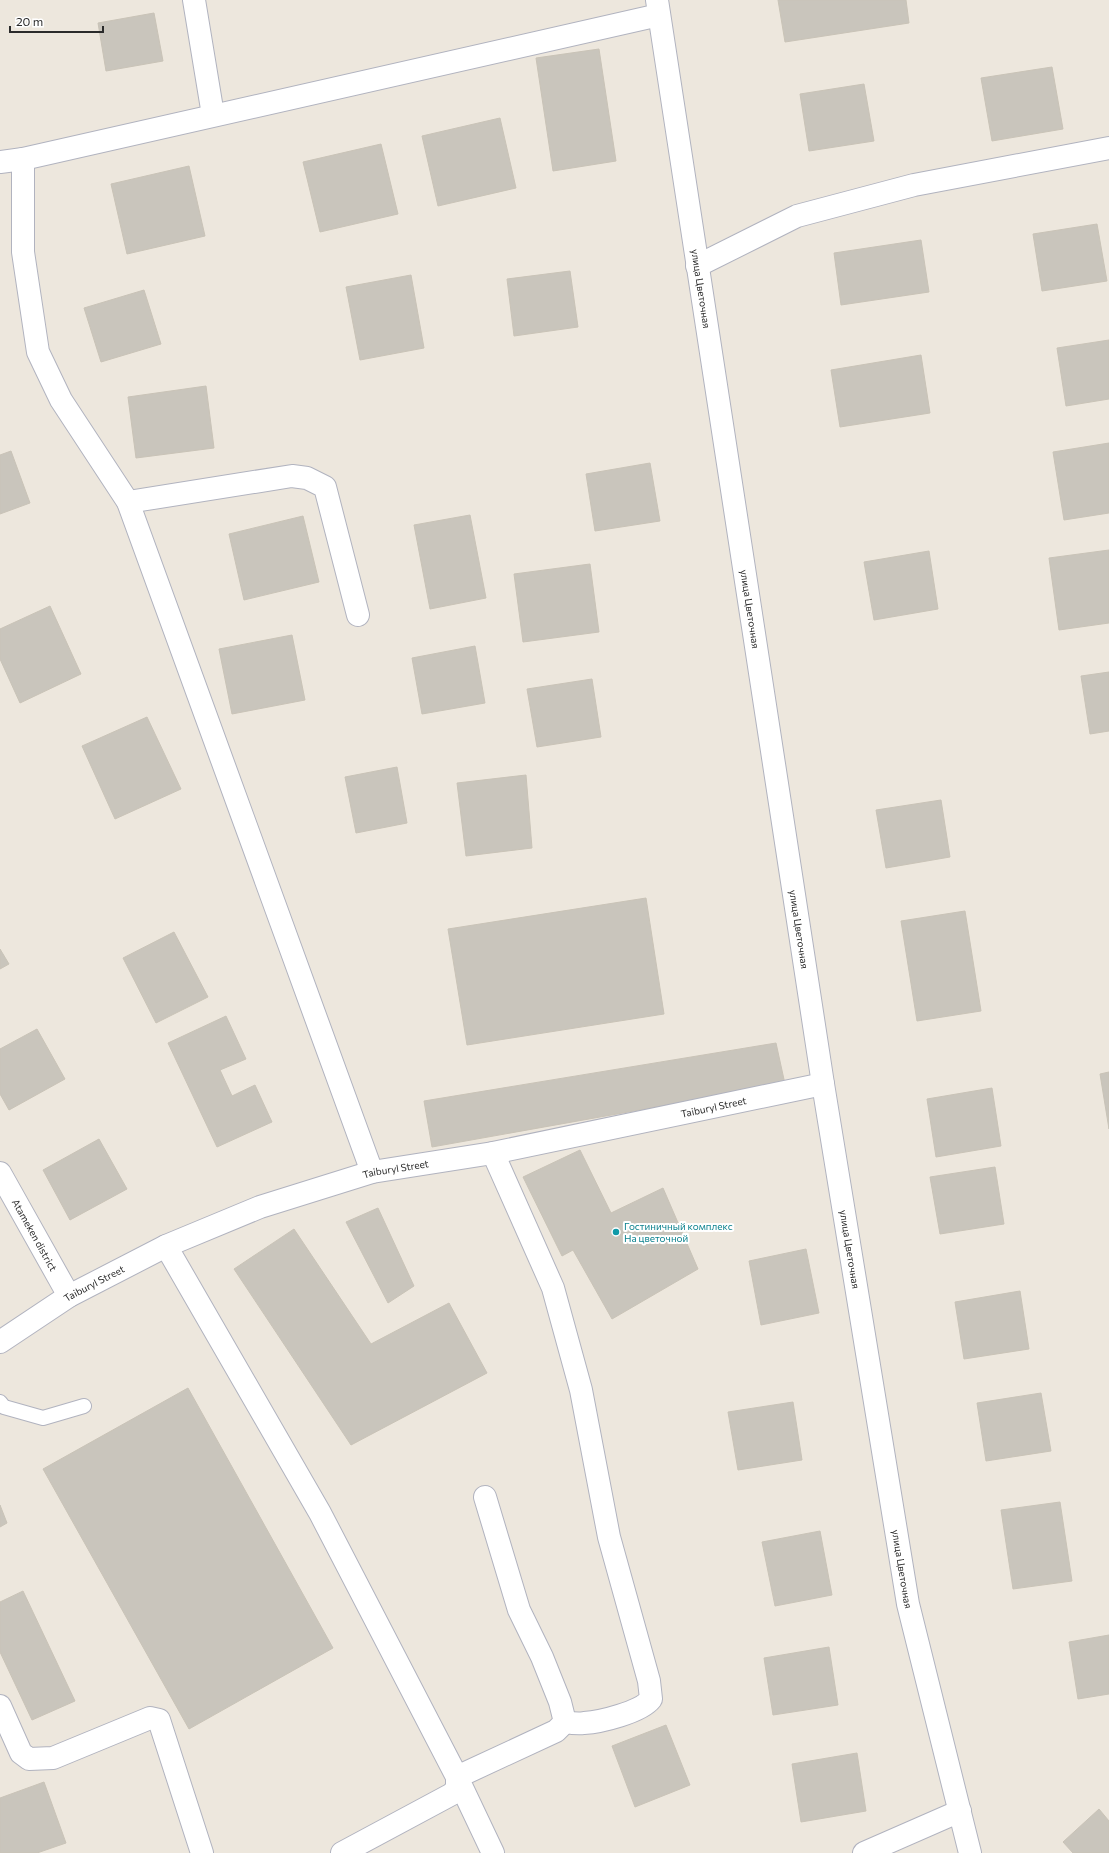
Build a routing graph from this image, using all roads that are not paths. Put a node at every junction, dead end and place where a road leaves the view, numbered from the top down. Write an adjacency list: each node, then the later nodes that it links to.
1 (194, 0): 3 (street)
2 (658, 7): 3 (street); 7 (street, улица Цветочная)
3 (213, 115): 5 (street)
4 (1109, 148): 7 (street)
5 (23, 159): 6 (street); 8 (street)
6 (0, 162)
7 (697, 266): 10 (street, улица Цветочная)
8 (128, 502): 9 (street); 12 (street)
9 (358, 615)
10 (823, 1084): 11 (street, Taiburyl Street); 23 (street, улица Цветочная)
11 (493, 1154): 12 (street, Taiburyl Street); 21 (street)
12 (372, 1172): 14 (street, Taiburyl Street)
13 (0, 1173): 15 (street, Atameken district)
14 (166, 1246): 15 (street, Taiburyl Street); 22 (street)
15 (69, 1296): 16 (street, Taiburyl Street)
16 (0, 1342)
17 (0, 1402): 18 (lane)
18 (84, 1406)
19 (485, 1497): 21 (street)
20 (0, 1706): 25 (street)
21 (565, 1722): 22 (street)
22 (457, 1777): 24 (street); 26 (street)
23 (960, 1811): 27 (street); 28 (street, улица Цветочная)
24 (347, 1852)
25 (202, 1853)
26 (493, 1853)
27 (864, 1853)
28 (970, 1853)

